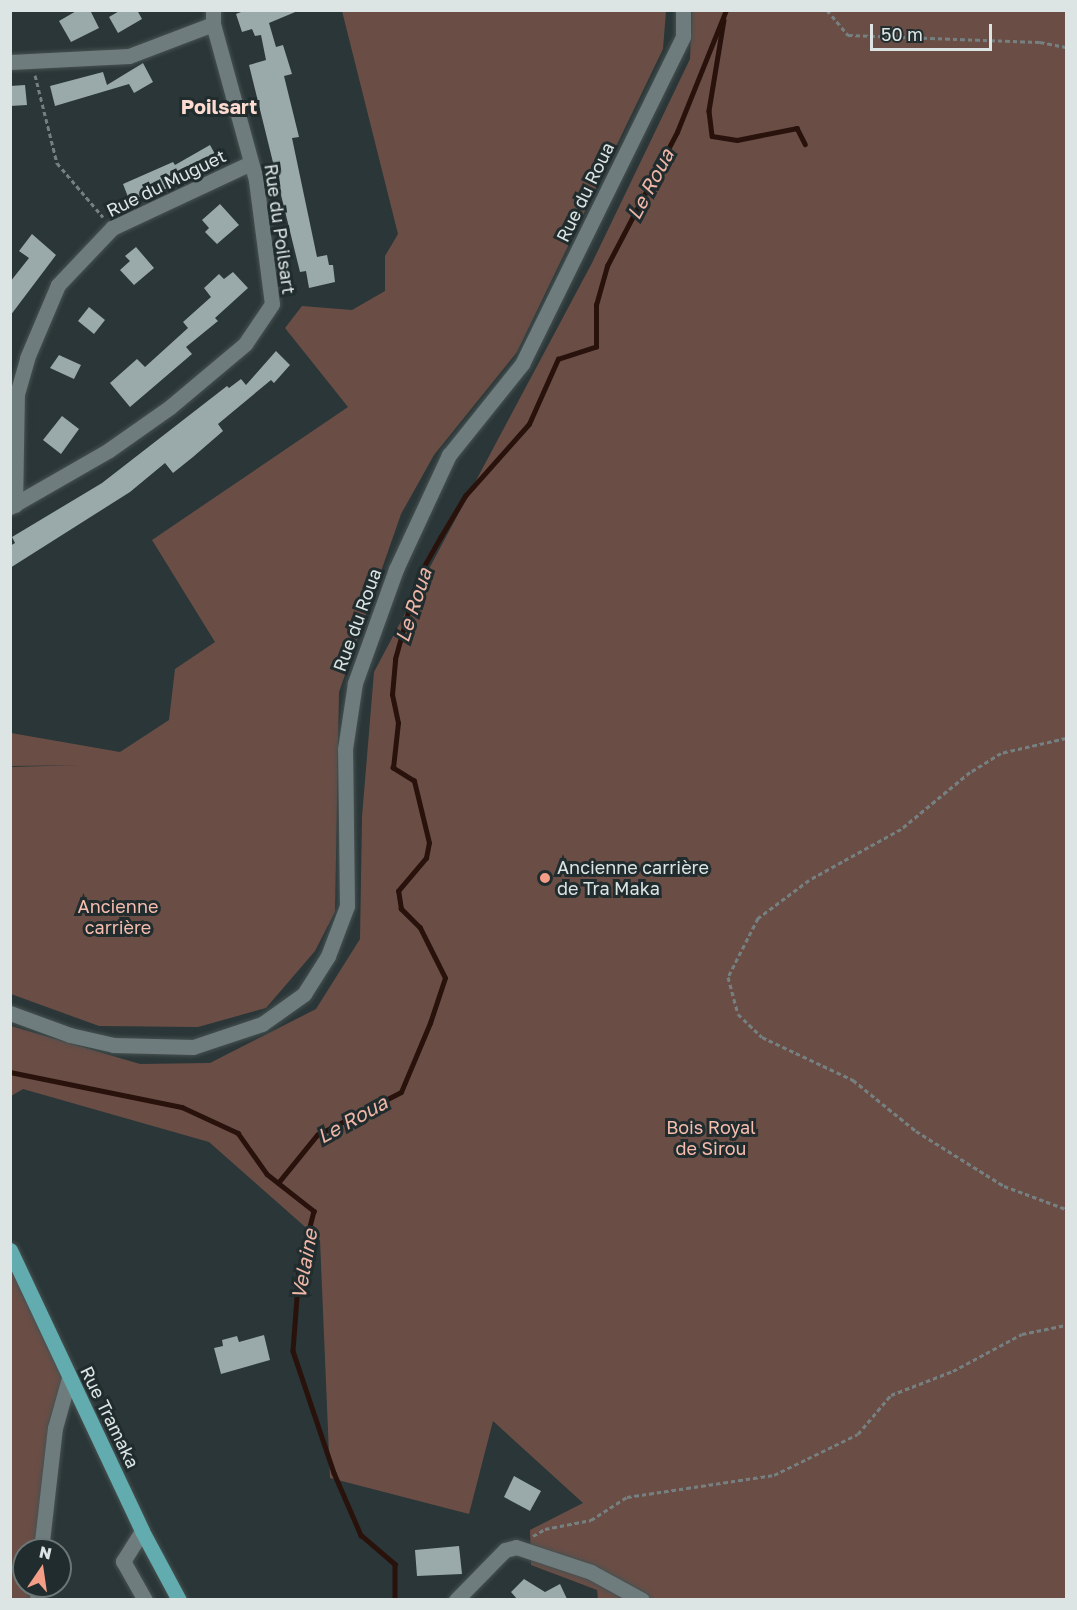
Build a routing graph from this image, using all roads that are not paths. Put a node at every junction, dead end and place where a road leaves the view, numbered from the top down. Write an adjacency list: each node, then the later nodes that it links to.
1 (683, 10): 8 (street, Rue du Roua)
2 (213, 17): 4 (street); 6 (street, Rue du Poilsart)
3 (10, 51): 4 (street)
4 (30, 59): 5 (street)
5 (10, 62)
6 (251, 163): 7 (street, Rue du Muguet); 7 (street, Rue du Poilsart)
7 (13, 506)
8 (10, 1013)
9 (10, 1250): 10 (main road, Rue Tramaka)
10 (69, 1378): 11 (main road, Rue Tramaka); 12 (street)
11 (142, 1531): 13 (street); 14 (main road, Rue Tramaka)
12 (42, 1538)
13 (145, 1599)
14 (179, 1599)
15 (456, 1599): 16 (street)
16 (642, 1599)

